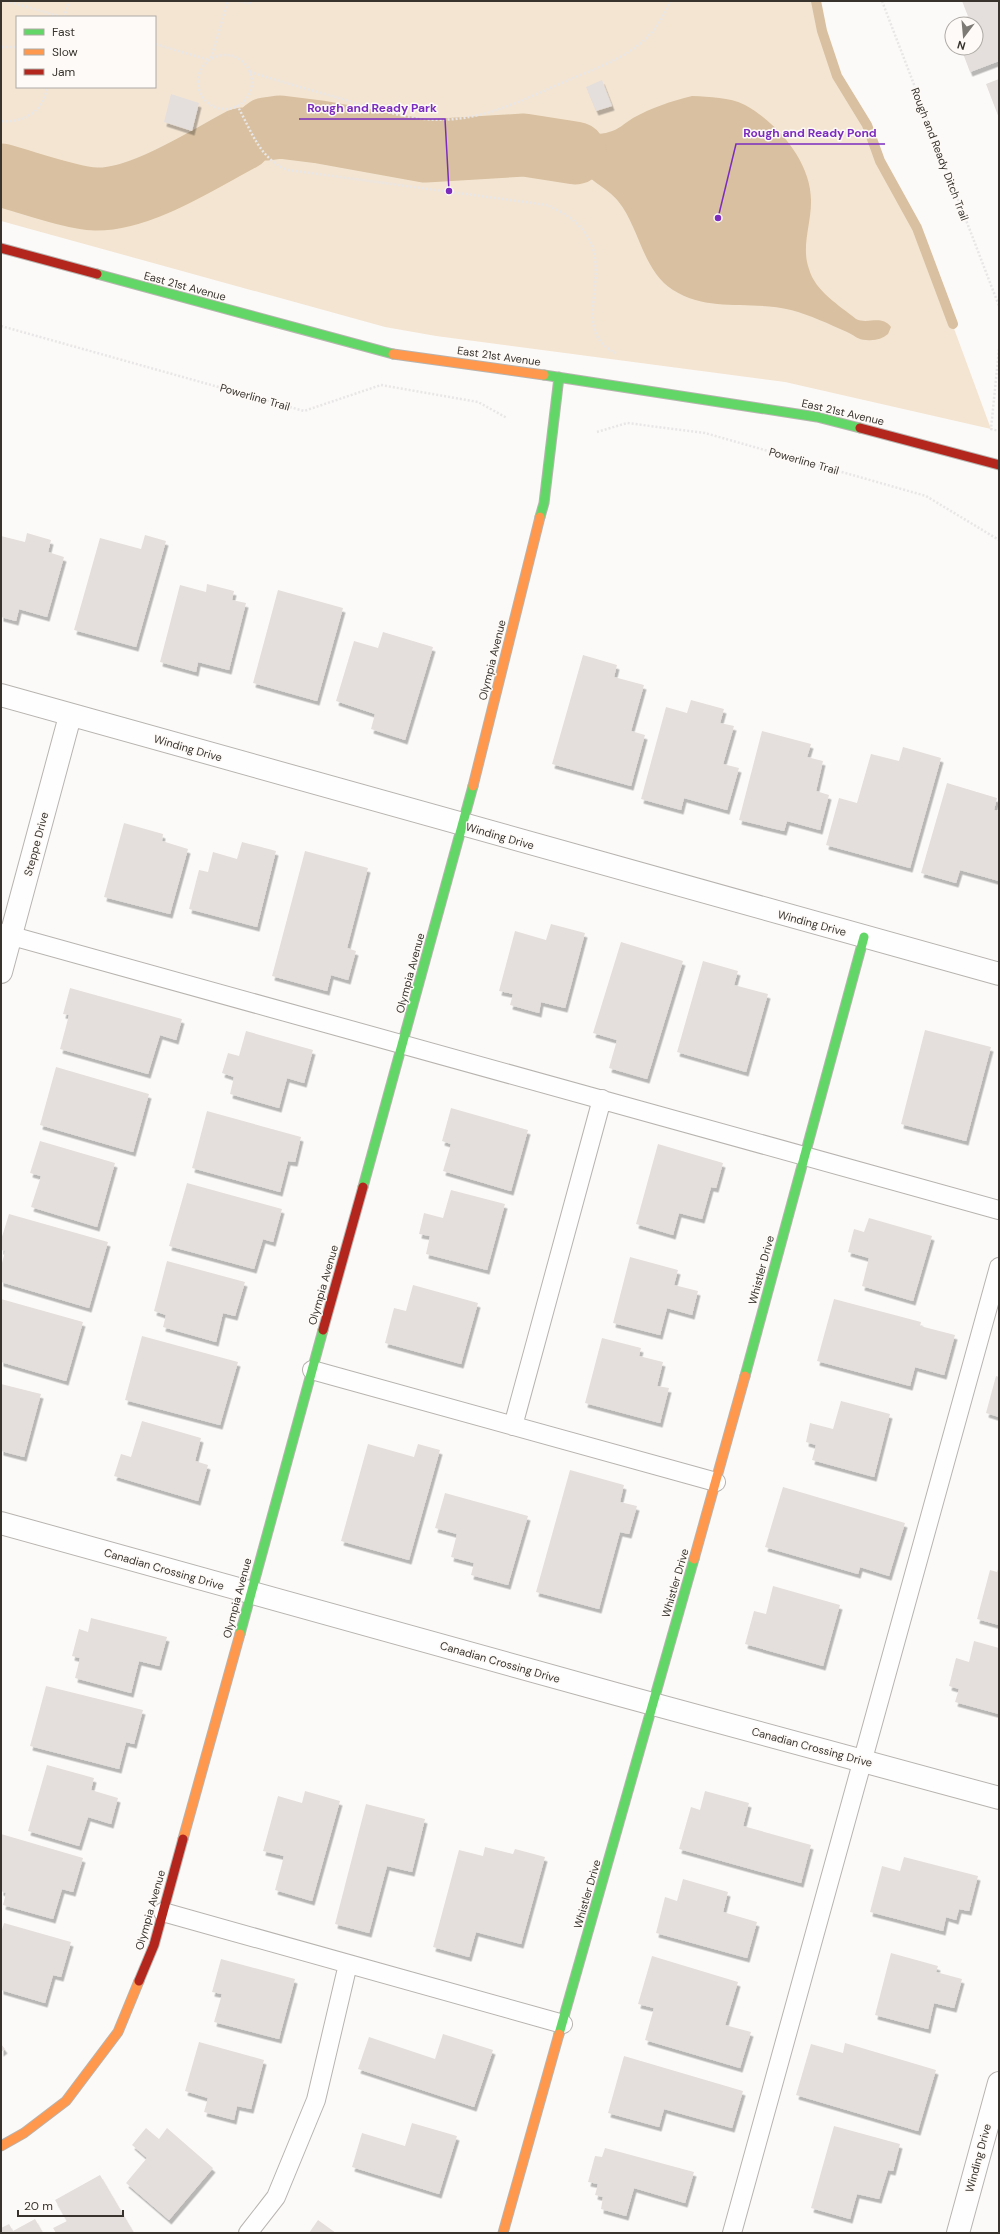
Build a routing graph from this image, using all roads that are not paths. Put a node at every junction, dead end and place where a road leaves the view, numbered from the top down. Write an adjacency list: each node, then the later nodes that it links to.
1 (1, 248): 2 (street, East 21st Avenue)
2 (559, 377): 3 (street, East 21st Avenue); 6 (street, Olympia Avenue)
3 (999, 465)
4 (1, 695): 5 (street, Winding Drive)
5 (70, 716): 6 (street, Winding Drive); 7 (street, Steppe Drive)
6 (462, 825): 8 (street, Winding Drive); 11 (street, Olympia Avenue)
7 (6, 934): 9 (street, Steppe Drive); 11 (lane)
8 (864, 937): 10 (street, Winding Drive); 13 (street, Whistler Drive)
9 (1, 972)
10 (999, 974)
11 (403, 1044): 12 (lane); 16 (street, Olympia Avenue)
12 (602, 1099): 13 (lane); 17 (lane)
13 (805, 1155): 14 (lane); 18 (street, Whistler Drive)
14 (999, 1210)
15 (999, 1267): 22 (lane)
16 (312, 1370): 17 (lane); 20 (street, Olympia Avenue)
17 (513, 1426): 18 (lane)
18 (716, 1482): 21 (street, Whistler Drive)
19 (1, 1523): 20 (street, Canadian Crossing Drive)
20 (250, 1593): 21 (street, Canadian Crossing Drive); 24 (street, Olympia Avenue)
21 (654, 1704): 22 (street, Canadian Crossing Drive); 26 (street, Whistler Drive)
22 (864, 1762): 23 (street, Canadian Crossing Drive); 31 (lane)
23 (999, 1798)
24 (163, 1912): 25 (lane); 28 (street, Olympia Avenue)
25 (348, 1964): 26 (lane); 29 (lane)
26 (563, 2024): 30 (street, Whistler Drive)
27 (999, 2083): 32 (street, Winding Drive)
28 (1, 2146)
29 (248, 2233)
30 (503, 2233)
31 (732, 2233)
32 (958, 2233)

